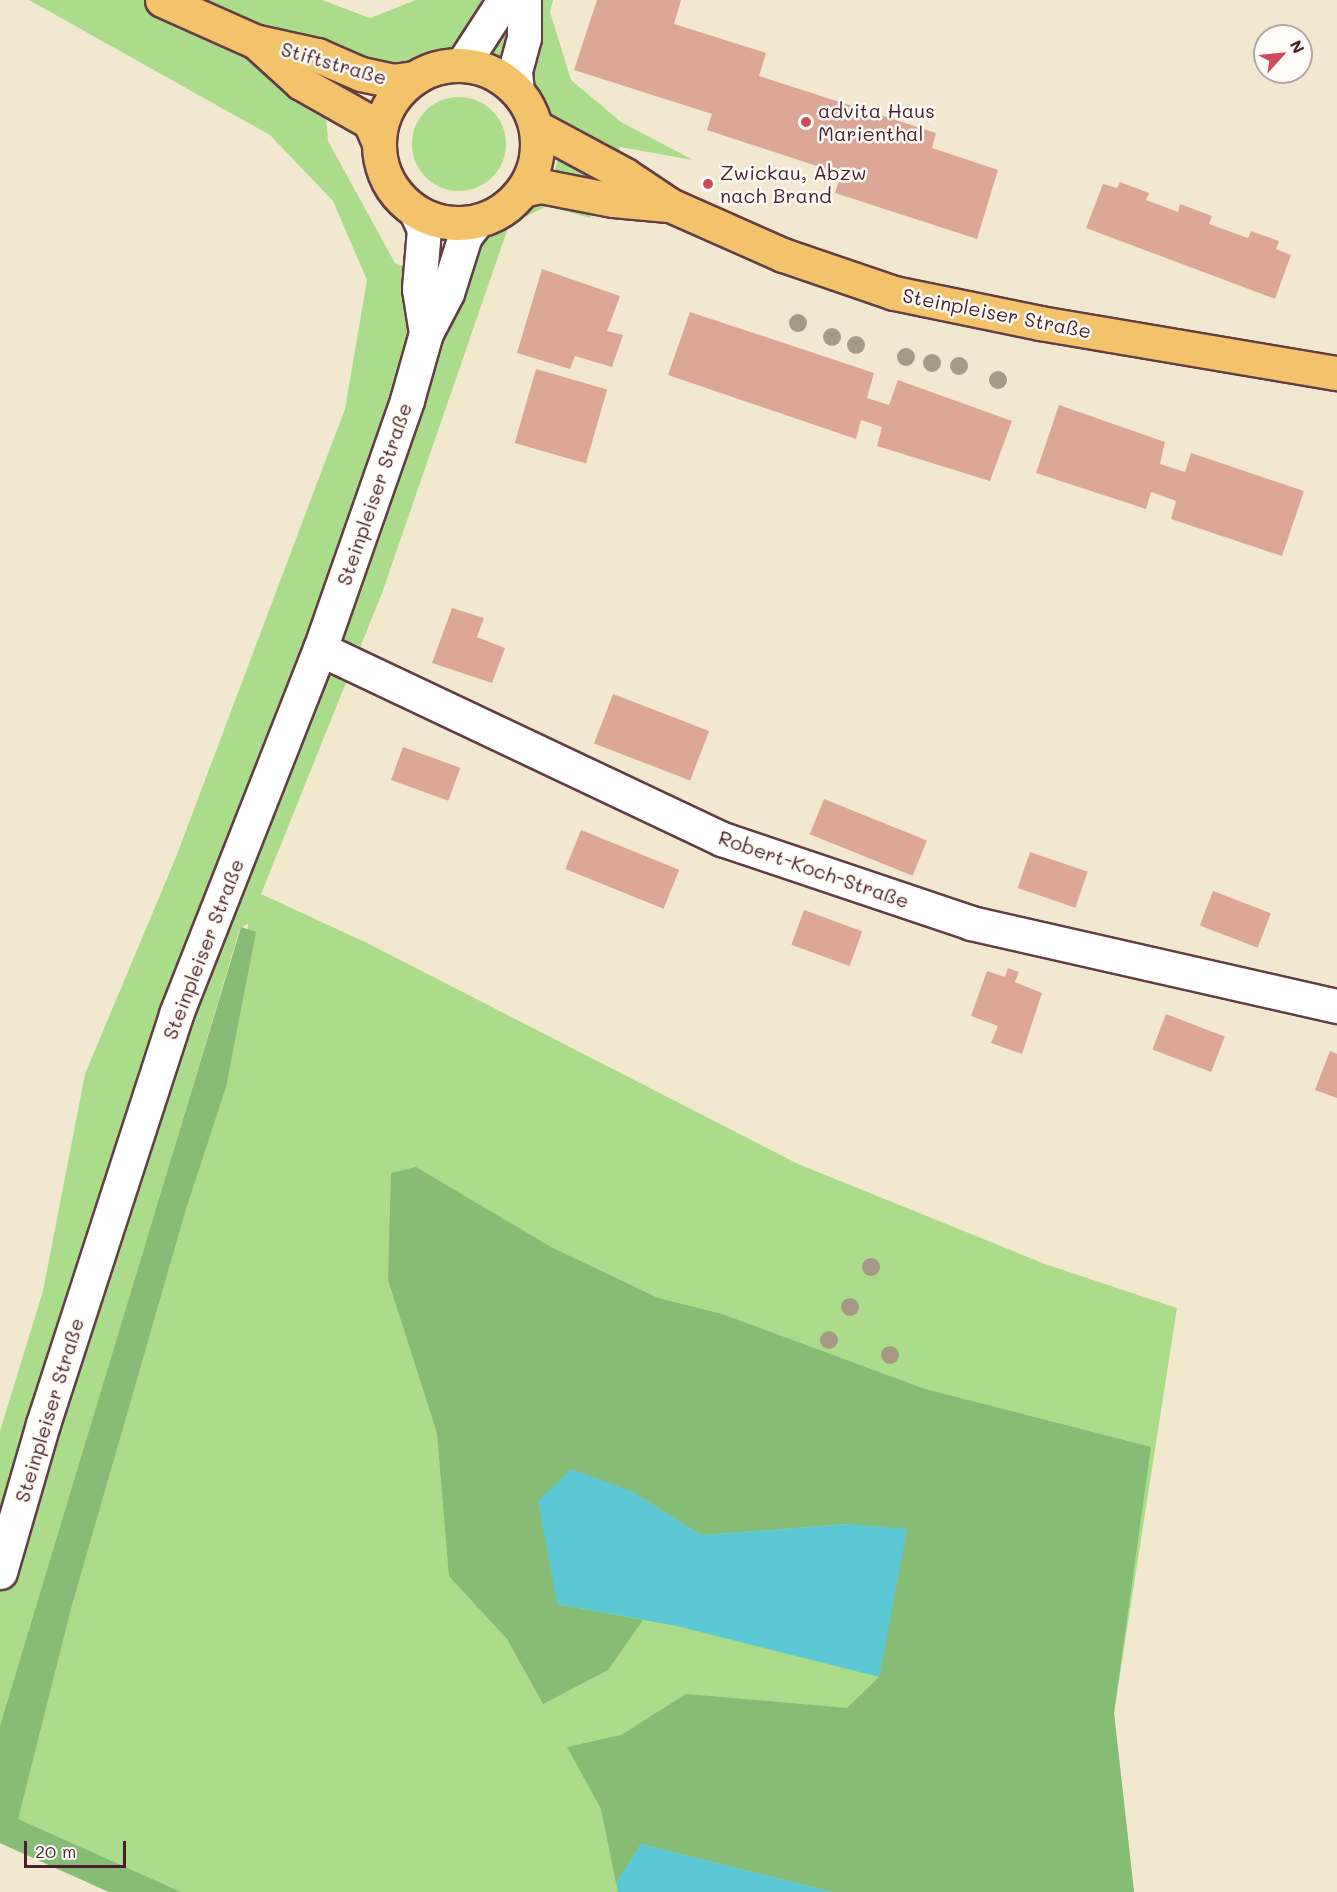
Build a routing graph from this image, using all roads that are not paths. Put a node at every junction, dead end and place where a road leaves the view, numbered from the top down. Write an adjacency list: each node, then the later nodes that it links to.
1 (162, 0): 4 (main road, Stiftstraße)
2 (504, 0): 5 (street)
3 (524, 0): 7 (street)
4 (254, 41): 6 (main road, Stiftstraße); 9 (main road, Stiftstraße)
5 (462, 65): 6 (main road); 7 (main road)
6 (414, 78): 9 (main road)
7 (517, 91): 8 (main road)
8 (536, 127): 10 (main road); 11 (main road, Steinpleiser Straße)
9 (379, 143): 12 (main road)
10 (523, 190): 11 (main road, Steinpleiser Straße); 13 (main road)
11 (670, 205): 15 (main road, Steinpleiser Straße)
12 (416, 212): 13 (main road); 14 (street, Steinpleiser Straße)
13 (476, 222): 14 (street, Steinpleiser Straße)
14 (426, 333): 16 (street, Steinpleiser Straße)
15 (1337, 374)
16 (320, 649): 17 (street, Robert-Koch-Straße); 18 (street, Steinpleiser Straße)
17 (1337, 1006)
18 (0, 1572)

